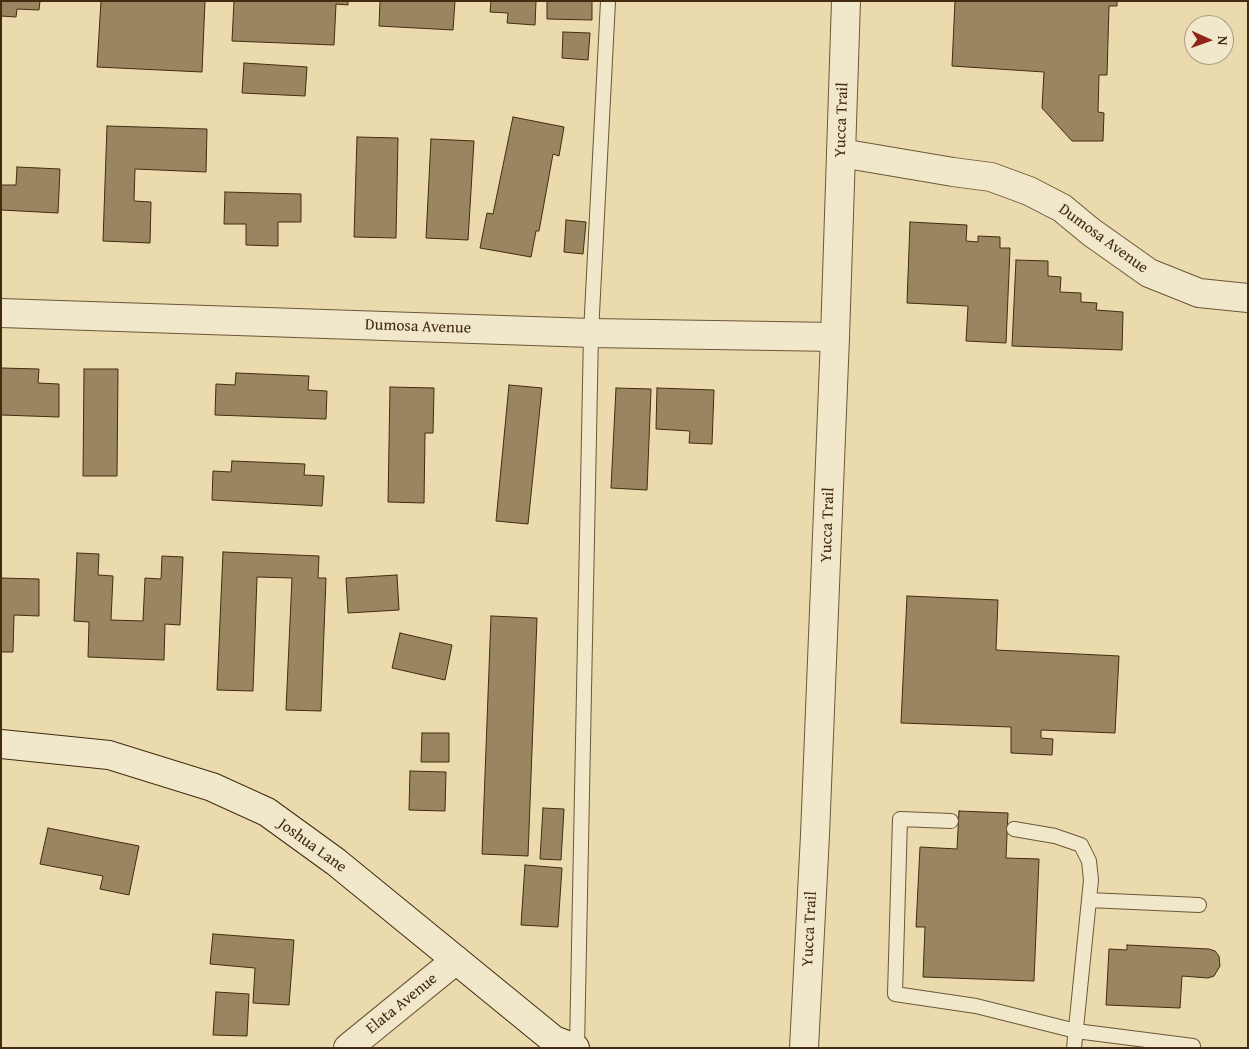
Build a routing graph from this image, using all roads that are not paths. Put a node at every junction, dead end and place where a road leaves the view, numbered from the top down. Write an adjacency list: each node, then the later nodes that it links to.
1 (608, 1): 6 (lane)
2 (846, 1): 3 (street, Yucca Trail)
3 (841, 153): 4 (street, Dumosa Avenue); 7 (street, Yucca Trail)
4 (1248, 298)
5 (1, 313): 6 (street, Dumosa Avenue)
6 (591, 333): 7 (street, Dumosa Avenue); 17 (lane)
7 (835, 338): 18 (street, Yucca Trail)
8 (1, 744): 13 (street, Joshua Lane)
9 (951, 822): 14 (lane)
10 (1014, 829): 11 (lane)
11 (1089, 900): 12 (lane); 14 (lane)
12 (1199, 905)
13 (456, 960): 16 (street, Elata Avenue); 17 (street, Joshua Lane)
14 (1076, 1031): 15 (lane); 19 (lane)
15 (1193, 1046)
16 (348, 1048)
17 (576, 1048)
18 (804, 1048)
19 (1074, 1048)

